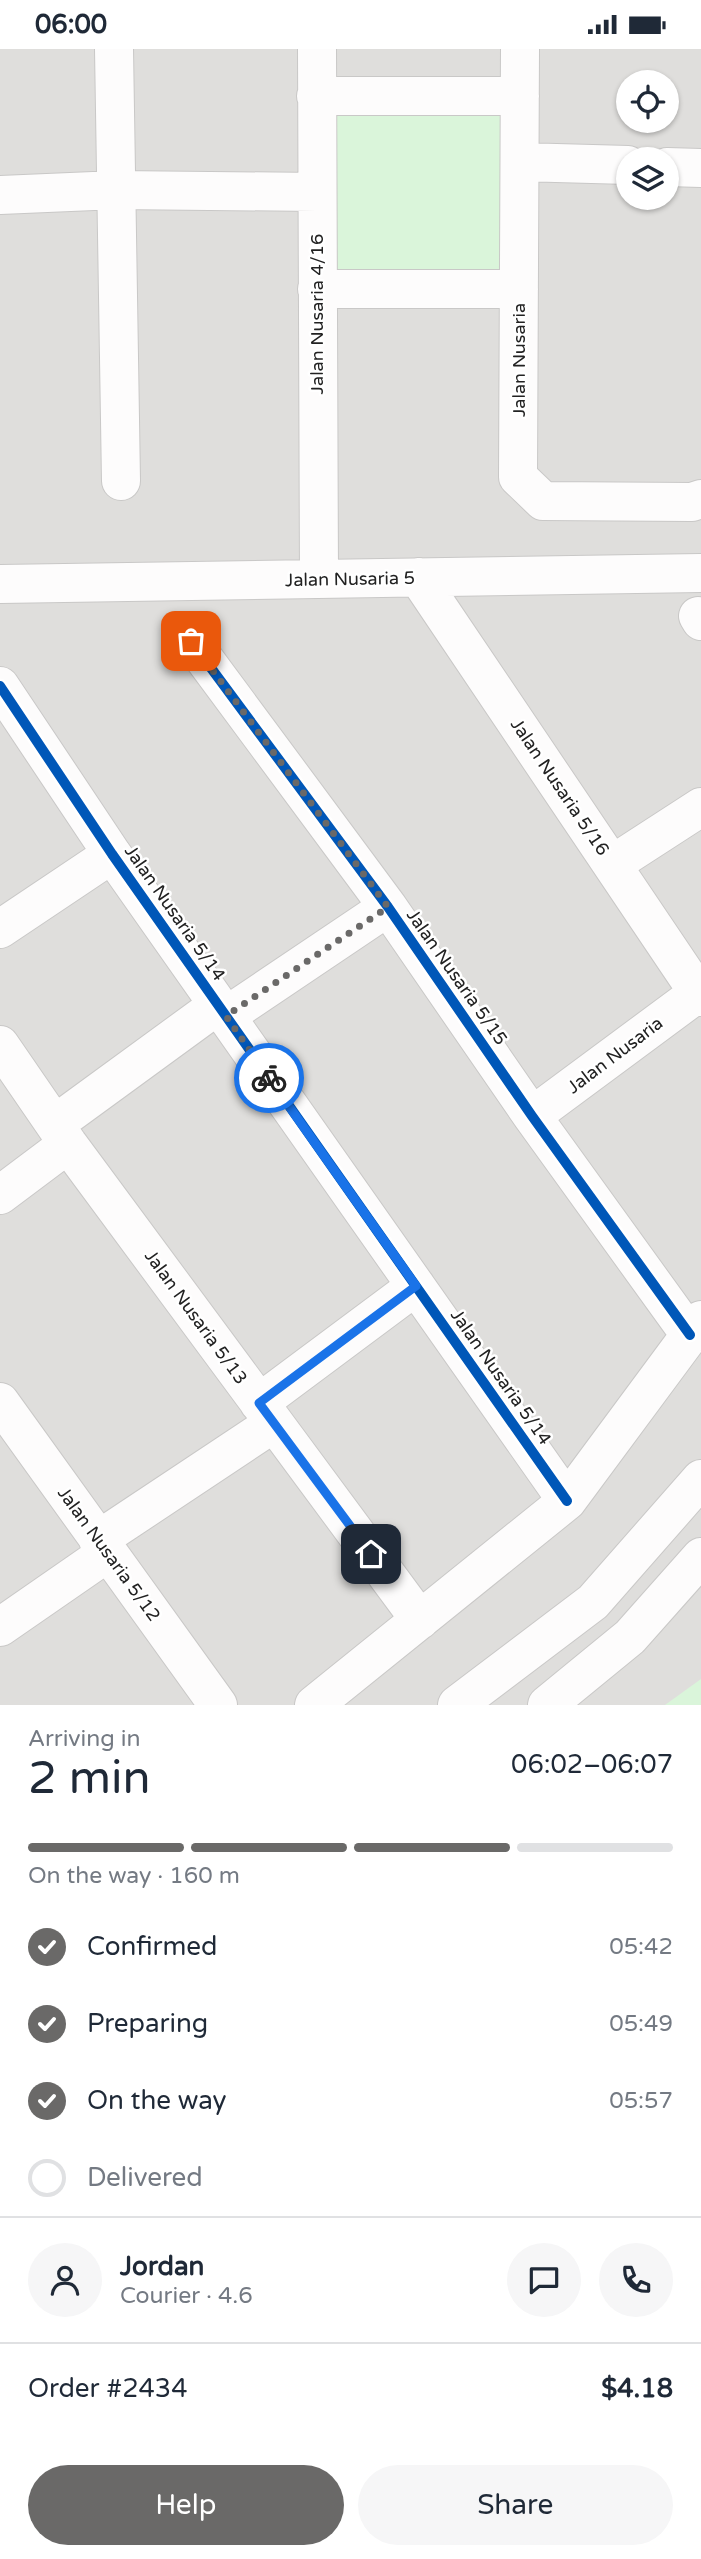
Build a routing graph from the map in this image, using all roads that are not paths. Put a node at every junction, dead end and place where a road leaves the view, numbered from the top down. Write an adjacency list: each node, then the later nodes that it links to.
1 (114, 49): 10 (street)
2 (317, 49): 4 (street, Jalan Nusaria 4/16)
3 (520, 49): 5 (street, Jalan Nusaria)
4 (316, 96): 5 (street); 11 (street, Jalan Nusaria 4/16)
5 (520, 96): 6 (street, Jalan Nusaria)
6 (520, 162): 7 (street); 14 (street, Jalan Nusaria)
7 (616, 166)
8 (679, 167): 9 (street)
9 (701, 168)
10 (117, 190): 11 (street); 12 (street); 15 (street)
11 (317, 193): 13 (street, Jalan Nusaria 4/16)
12 (0, 195)
13 (317, 289): 14 (street); 19 (street, Jalan Nusaria 4/16)
14 (519, 289): 16 (street, Jalan Nusaria)
15 (121, 481)
16 (701, 499)
17 (701, 573): 18 (street, Jalan Nusaria 5)
18 (418, 577): 19 (street, Jalan Nusaria 5); 25 (street, Jalan Nusaria 5/16)
19 (319, 579): 20 (street, Jalan Nusaria 5)
20 (0, 584)
21 (191, 641): 26 (street, Jalan Nusaria 5/15)
22 (0, 686): 24 (street, Jalan Nusaria 5/14)
23 (701, 807): 25 (street)
24 (112, 854): 27 (street); 29 (street, Jalan Nusaria 5/14)
25 (613, 864): 28 (street, Jalan Nusaria 5/16)
26 (388, 907): 29 (street); 31 (street, Jalan Nusaria 5/15)
27 (0, 929)
28 (700, 995): 31 (street, Jalan Nusaria)
29 (222, 1011): 32 (street); 34 (street, Jalan Nusaria 5/14)
30 (0, 1045): 32 (street, Jalan Nusaria 5/13)
31 (532, 1116): 35 (street, Jalan Nusaria 5/15)
32 (61, 1134): 33 (street); 37 (street, Jalan Nusaria 5/13)
33 (0, 1195)
34 (416, 1286): 37 (street); 39 (street, Jalan Nusaria 5/14)
35 (696, 1328): 39 (street)
36 (0, 1402): 40 (street, Jalan Nusaria 5/12)
37 (266, 1413): 40 (street); 42 (street, Jalan Nusaria 5/13)
38 (701, 1479): 46 (street)
39 (567, 1501): 42 (street)
40 (102, 1547): 43 (street); 44 (street, Jalan Nusaria 5/12)
41 (701, 1557): 47 (street)
42 (420, 1620): 45 (street)
43 (0, 1627)
44 (218, 1705)
45 (314, 1705)
46 (457, 1705)
47 (547, 1705)

